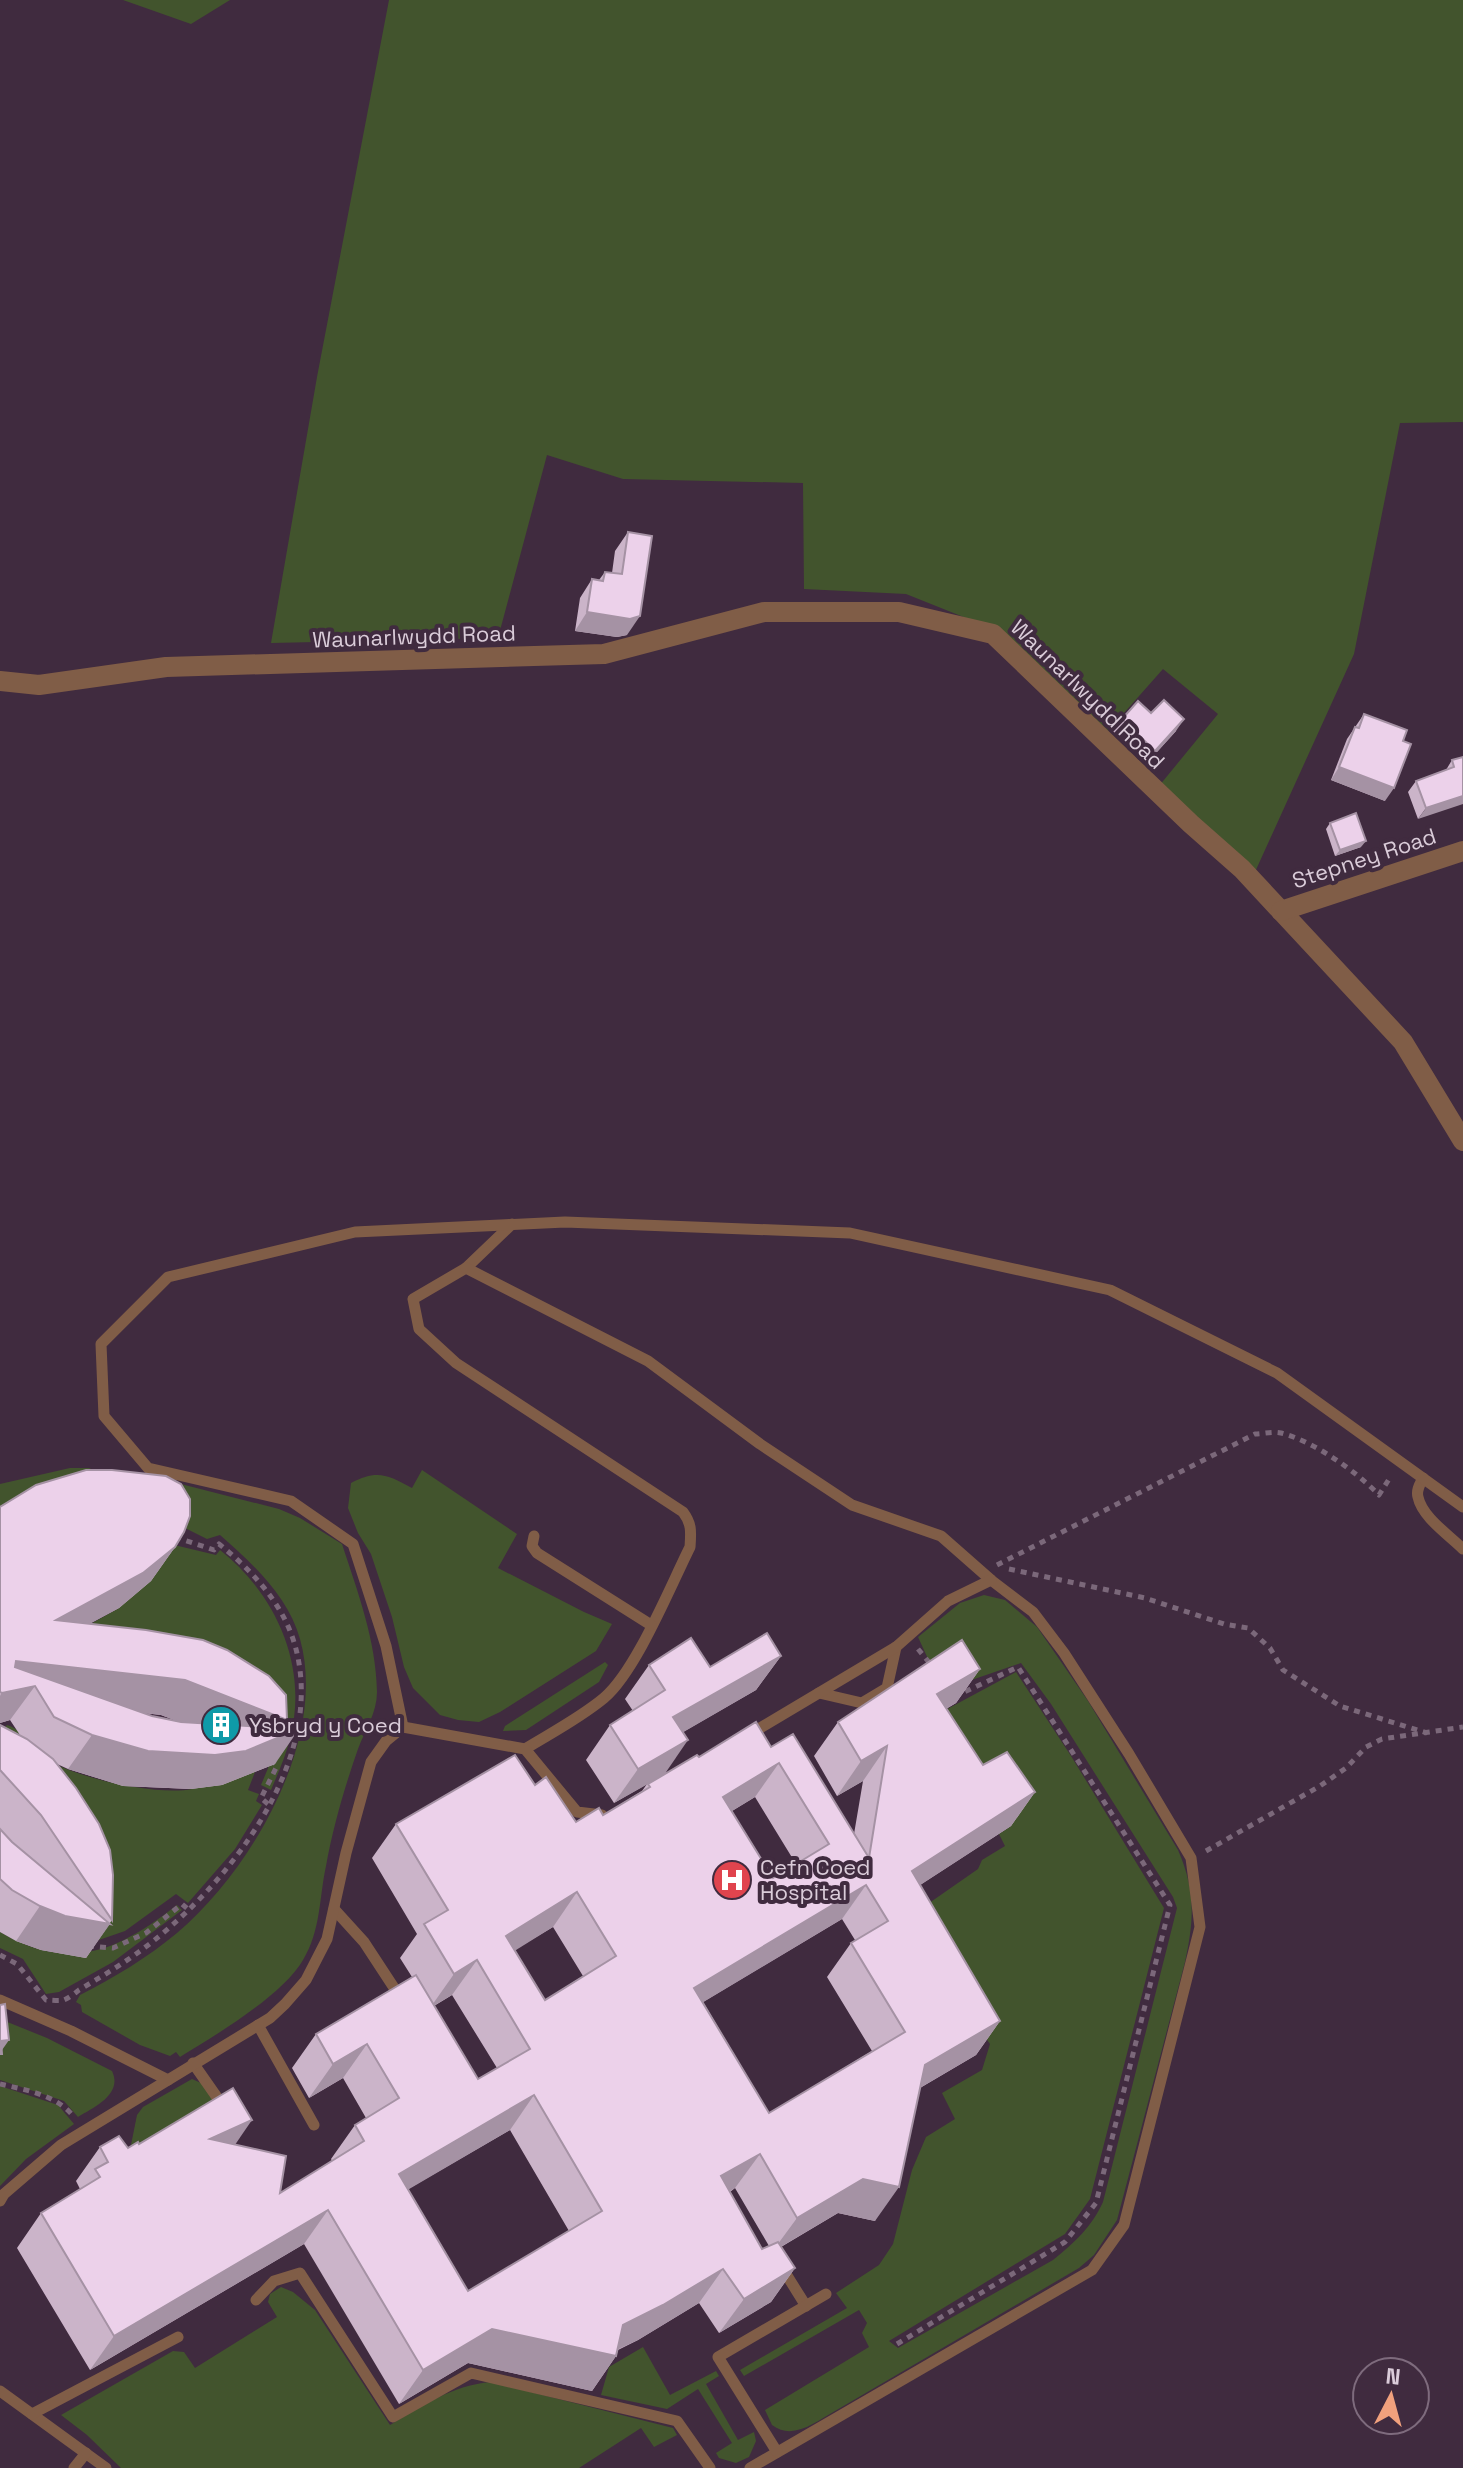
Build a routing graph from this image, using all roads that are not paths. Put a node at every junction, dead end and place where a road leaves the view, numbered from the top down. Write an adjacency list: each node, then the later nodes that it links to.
1 (0, 681): 3 (street, Waunarlwydd Road)
2 (1463, 851): 3 (street, Stepney Road)
3 (1281, 911): 4 (street, Waunarlwydd Road)
4 (1463, 1141)
5 (512, 1224): 6 (lane); 7 (lane); 15 (lane)
6 (466, 1268): 11 (lane); 12 (lane)
7 (1423, 1478): 8 (lane); 10 (lane)
8 (1463, 1507)
9 (534, 1536): 12 (lane)
10 (1463, 1549)
11 (991, 1580): 13 (lane); 35 (lane)
12 (651, 1625): 17 (lane)
13 (896, 1647): 14 (lane); 14 (lane)
14 (819, 1693): 16 (lane)
15 (403, 1727): 17 (lane); 19 (lane)
16 (740, 1740)
17 (525, 1749): 18 (lane)
18 (610, 1813)
19 (334, 1909): 21 (lane); 22 (lane)
20 (0, 2000): 24 (lane)
21 (413, 2016)
22 (258, 2025): 23 (lane); 26 (lane)
23 (193, 2063): 24 (lane); 25 (lane)
24 (168, 2080): 27 (lane)
25 (221, 2103)
26 (314, 2125)
27 (0, 2201)
28 (781, 2266): 31 (lane)
29 (826, 2294): 31 (lane)
30 (256, 2300): 39 (lane)
31 (806, 2306): 35 (lane)
32 (178, 2337): 34 (lane)
33 (0, 2391): 34 (lane)
34 (32, 2414): 36 (lane)
35 (777, 2452): 40 (lane)
36 (86, 2453): 37 (lane); 38 (lane)
37 (74, 2468)
38 (106, 2468)
39 (710, 2468)
40 (750, 2468)

